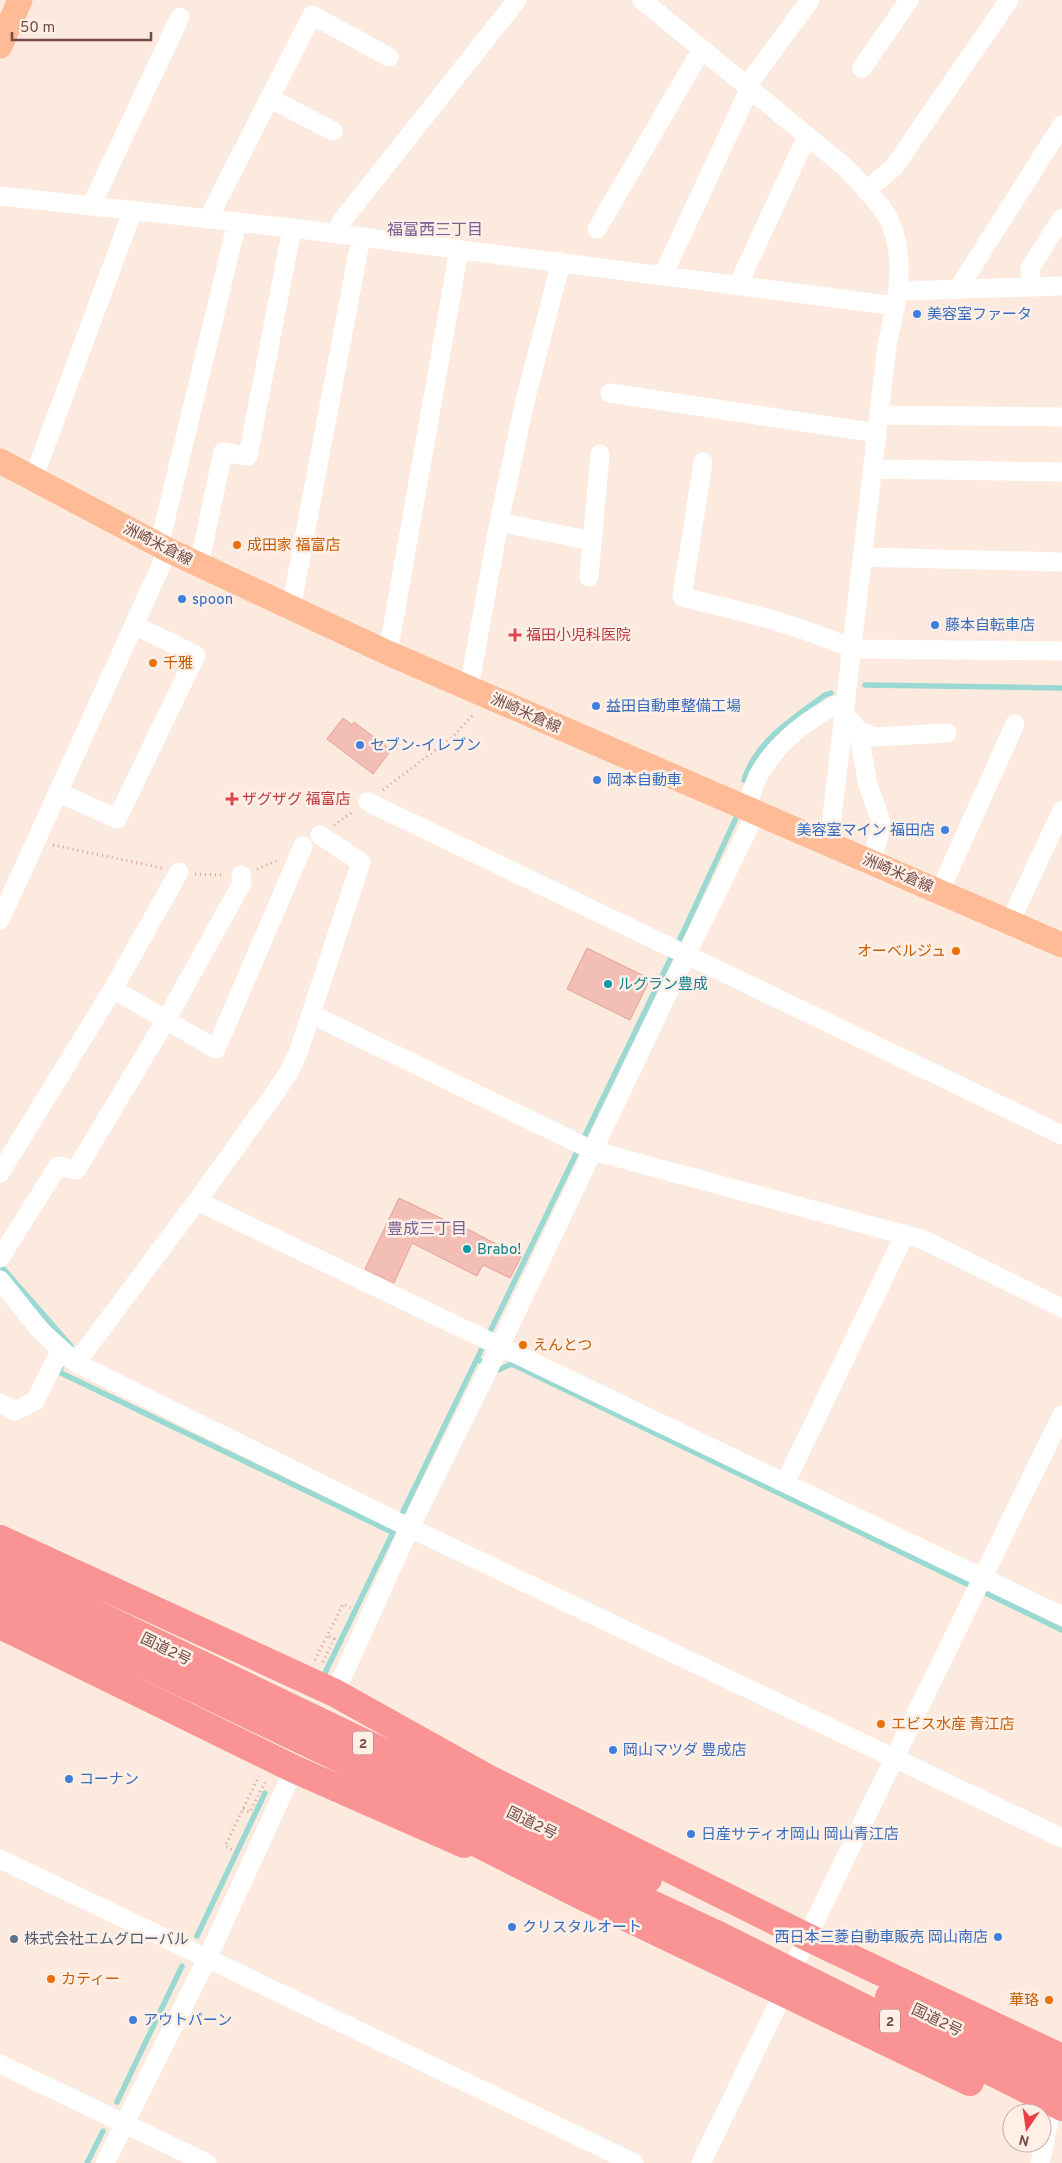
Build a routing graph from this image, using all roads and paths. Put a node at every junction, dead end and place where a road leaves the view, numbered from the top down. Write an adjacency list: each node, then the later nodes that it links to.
1 (20, 0): 8 (main road)
2 (517, 0): 26 (street)
3 (642, 0): 9 (street)
4 (810, 0): 12 (street)
5 (909, 0): 11 (street)
6 (1009, 0): 17 (street)
7 (180, 17): 19 (street)
8 (0, 46)
9 (702, 49): 12 (street); 25 (street)
10 (389, 57): 13 (street)
11 (862, 68)
12 (748, 87): 16 (street); 30 (street)
13 (270, 98): 15 (street); 21 (street)
14 (1062, 125): 34 (street)
15 (333, 131)
16 (807, 136): 17 (street); 31 (street)
17 (866, 190): 35 (street)
18 (0, 196): 19 (street)
19 (91, 206): 20 (street)
20 (133, 210): 21 (street); 44 (street)
21 (208, 218): 23 (street)
22 (1062, 218): 33 (street)
23 (237, 222): 24 (street); 47 (street)
24 (292, 228): 26 (street); 50 (street)
25 (597, 229)
26 (337, 234): 27 (street)
27 (361, 237): 28 (street); 52 (street)
28 (459, 250): 29 (street); 56 (street)
29 (561, 262): 30 (street); 45 (street)
30 (663, 275): 31 (street)
31 (738, 285): 35 (street)
32 (1062, 286): 33 (street)
33 (1032, 287): 34 (street)
34 (958, 289): 35 (street)
35 (897, 298): 38 (street)
36 (610, 393): 38 (street)
37 (1062, 417): 38 (street)
38 (878, 424): 42 (street)
39 (600, 454): 46 (street)
40 (0, 462): 44 (main road, 洲崎米倉線)
41 (703, 462): 54 (street)
42 (873, 469): 43 (street); 48 (street)
43 (1062, 472)
44 (33, 479): 47 (main road, 洲崎米倉線)
45 (500, 522): 46 (street); 57 (street)
46 (592, 541): 51 (street)
47 (164, 548): 50 (main road, 洲崎米倉線); 53 (street)
48 (864, 557): 49 (street); 54 (street)
49 (1062, 562)
50 (200, 565): 52 (main road, 洲崎米倉線)
51 (589, 576)
52 (291, 608): 56 (main road, 洲崎米倉線)
53 (134, 625): 62 (street); 62 (street)
54 (852, 649): 55 (street); 58 (street)
55 (1062, 651)
56 (388, 653): 57 (main road, 洲崎米倉線)
57 (480, 693): 63 (path); 65 (main road, 洲崎米倉線)
58 (846, 707): 60 (street); 65 (street); 68 (street)
59 (1015, 724): 73 (street)
60 (858, 730): 61 (street); 70 (street)
61 (947, 733)
62 (58, 792): 67 (street)
63 (368, 802): 66 (path); 77 (street)
64 (1062, 810): 75 (street)
65 (751, 811): 68 (main road, 洲崎米倉線); 77 (street)
66 (320, 835): 79 (street)
67 (35, 843): 71 (path); 74 (street)
68 (829, 843): 70 (main road, 洲崎米倉線)
69 (303, 846): 72 (path); 80 (street)
70 (871, 862): 73 (main road, 洲崎米倉線)
71 (179, 872): 72 (path); 78 (street)
72 (241, 875): 80 (street)
73 (940, 891): 75 (main road, 洲崎米倉線)
74 (0, 920)
75 (1010, 922): 76 (main road, 洲崎米倉線)
76 (1062, 945)
77 (678, 951): 81 (street); 82 (street)
78 (113, 988): 80 (street); 83 (street)
79 (311, 1014): 82 (street); 84 (street)
80 (166, 1020): 86 (street)
81 (1062, 1135)
82 (585, 1147): 85 (street); 90 (street)
83 (0, 1173)
84 (197, 1201): 90 (street); 91 (street)
85 (905, 1234): 88 (street); 94 (street)
86 (0, 1258)
87 (0, 1280): 89 (street)
88 (1062, 1308)
89 (60, 1349): 91 (street); 92 (street)
90 (491, 1352): 94 (street); 95 (street)
91 (76, 1363): 95 (street)
92 (0, 1403)
93 (1062, 1415): 98 (street)
94 (785, 1483): 98 (street)
95 (402, 1524): 107 (street); 109 (street)
96 (0, 1539): 107 (highway, 2)
97 (0, 1568): 99 (highway, 国道2号 / 2)
98 (978, 1585): 102 (street); 109 (street)
99 (47, 1592): 112 (highway); 119 (highway, 国道2号 / 2)
100 (0, 1595): 108 (highway, 国道2号 / 2)
101 (352, 1609): 104 (path)
102 (1062, 1616)
103 (0, 1625): 110 (highway)
104 (327, 1635): 105 (path); 106 (path)
105 (324, 1659)
106 (313, 1664)
107 (335, 1692): 112 (highway, 2)
108 (341, 1759): 118 (highway); 119 (highway, 国道2号 / 2)
109 (895, 1759): 115 (street); 120 (street)
110 (294, 1769): 118 (highway); 121 (street)
111 (260, 1774): 114 (path)
112 (489, 1779): 120 (highway)
113 (263, 1785): 114 (path)
114 (243, 1809): 116 (path)
115 (1062, 1838)
116 (232, 1850)
117 (0, 1859): 121 (street)
118 (584, 1897): 122 (highway)
119 (722, 1926): 125 (highway, 国道2号 / 2); 127 (highway, 国道2号 / 2)
120 (807, 1937): 122 (street); 123 (highway)
121 (207, 1959): 128 (street); 131 (street)
122 (783, 1992): 126 (highway); 132 (street)
123 (1062, 2058)
124 (0, 2064): 128 (street)
125 (1062, 2082)
126 (1020, 2103)
127 (1026, 2103)
128 (123, 2123): 129 (street); 130 (street)
129 (104, 2163)
130 (206, 2163)
131 (634, 2163)
132 (701, 2163)

